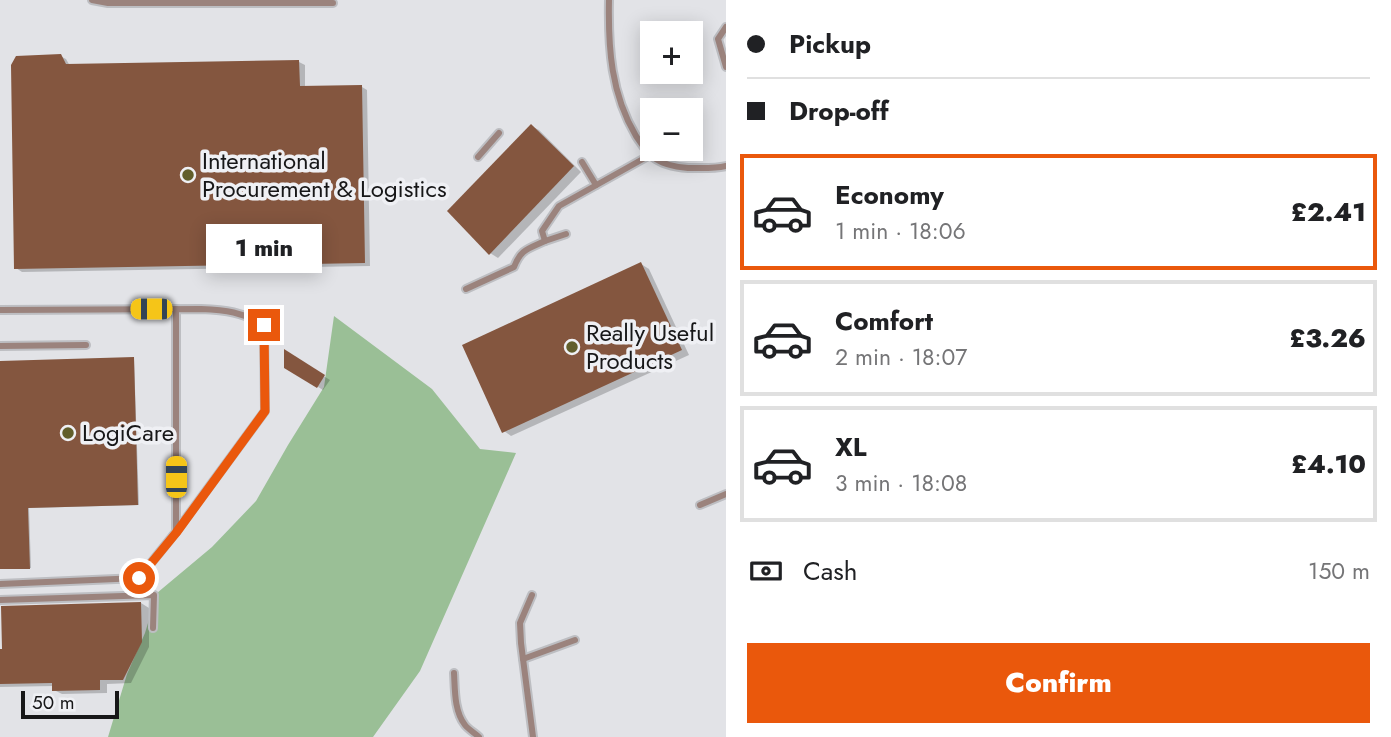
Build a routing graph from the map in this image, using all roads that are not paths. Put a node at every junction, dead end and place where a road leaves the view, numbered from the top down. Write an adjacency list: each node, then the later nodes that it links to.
1 (92, 0): 3 (lane)
2 (609, 0): 7 (lane)
3 (333, 3)
4 (726, 27): 5 (lane)
5 (726, 66)
6 (499, 133): 8 (lane)
7 (640, 140)
8 (478, 157)
9 (640, 161): 13 (lane)
10 (660, 161): 12 (lane)
11 (582, 162): 13 (lane)
12 (725, 167)
13 (596, 185): 15 (lane)
14 (566, 234): 15 (lane)
15 (545, 241): 16 (lane)
16 (466, 289)
17 (176, 309): 18 (lane); 23 (lane); 23 (lane)
18 (0, 310)
19 (86, 345): 20 (lane)
20 (0, 346)
21 (726, 494): 22 (lane)
22 (700, 505)
23 (176, 533): 24 (lane)
24 (0, 584)
25 (532, 595): 29 (lane)
26 (0, 600): 27 (lane)
27 (153, 628)
28 (575, 640): 29 (lane)
29 (523, 659): 32 (lane)
30 (454, 673): 31 (lane)
31 (479, 737)
32 (533, 737)

